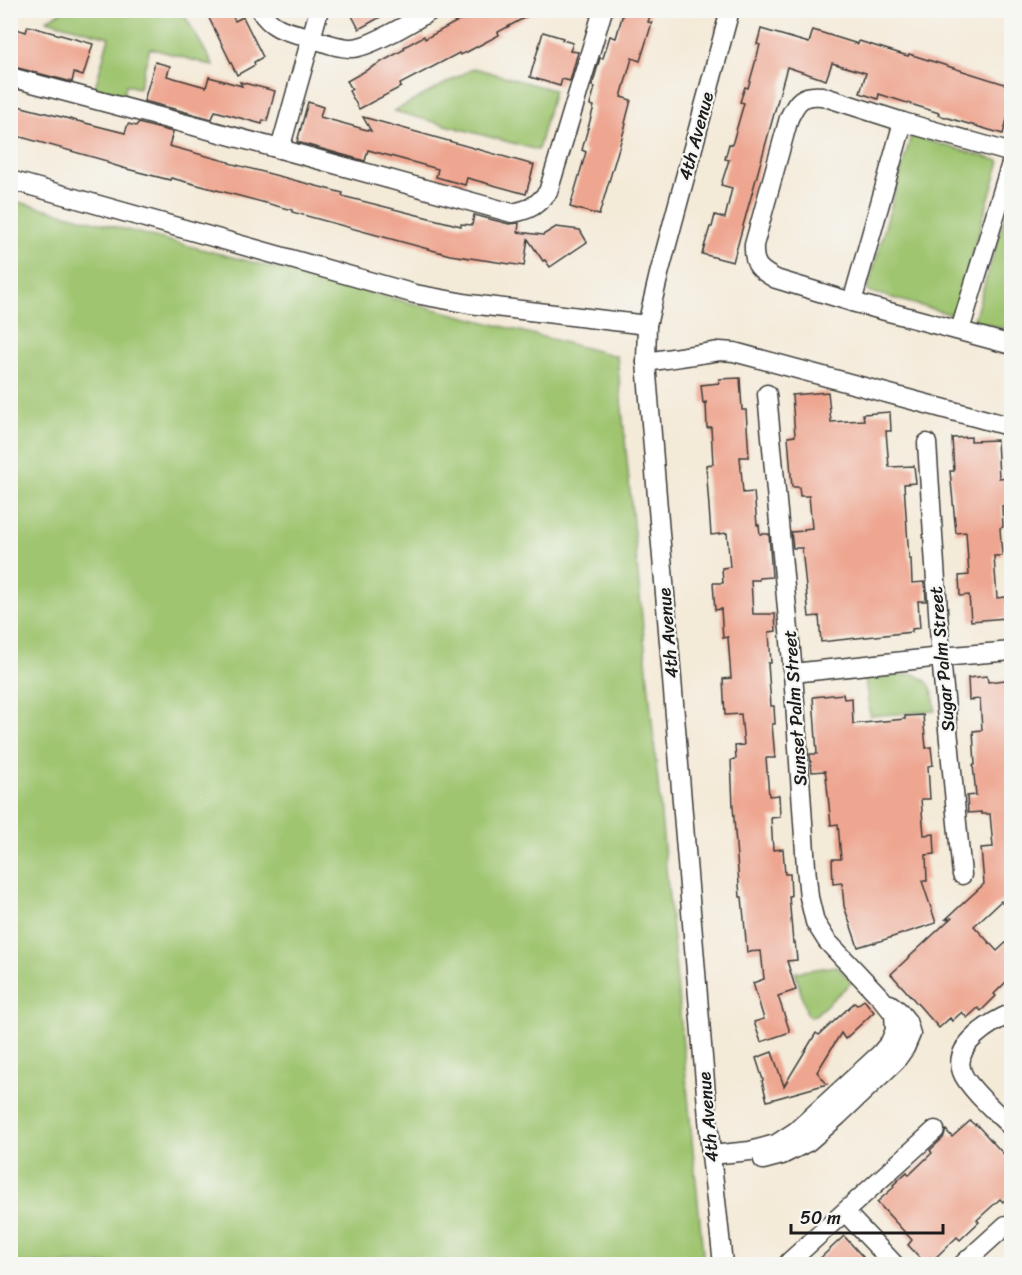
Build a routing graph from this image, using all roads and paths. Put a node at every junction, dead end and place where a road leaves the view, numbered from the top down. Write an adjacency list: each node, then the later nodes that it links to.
1 (260, 10): 6 (street)
2 (319, 10): 6 (street)
3 (432, 10): 6 (street)
4 (603, 10): 9 (street)
5 (730, 10): 14 (street, 4th Avenue)
6 (311, 38): 9 (street)
7 (10, 77): 9 (street)
8 (903, 122): 10 (street); 13 (street); 13 (street)
9 (280, 149)
10 (1011, 153)
11 (1011, 160): 15 (street)
12 (10, 180): 14 (street)
13 (852, 302): 15 (street)
14 (647, 325): 17 (street, 4th Avenue)
15 (960, 330): 16 (street)
16 (1011, 345)
17 (646, 362): 19 (street); 28 (street, 4th Avenue)
18 (767, 393): 23 (street, Sunset Palm Street)
19 (1011, 427)
20 (927, 443): 22 (street, Sugar Palm Street)
21 (1011, 651): 22 (street)
22 (941, 657): 23 (street); 24 (street, Sugar Palm Street)
23 (793, 673): 28 (street, Sunset Palm Street)
24 (962, 874)
25 (1011, 1013): 26 (street)
26 (1011, 1128)
27 (935, 1130): 29 (street)
28 (711, 1161): 32 (street, 4th Avenue)
29 (845, 1212): 31 (street); 33 (street)
30 (1006, 1225): 34 (street)
31 (789, 1262)
32 (723, 1264)
33 (894, 1264)
34 (963, 1264)

